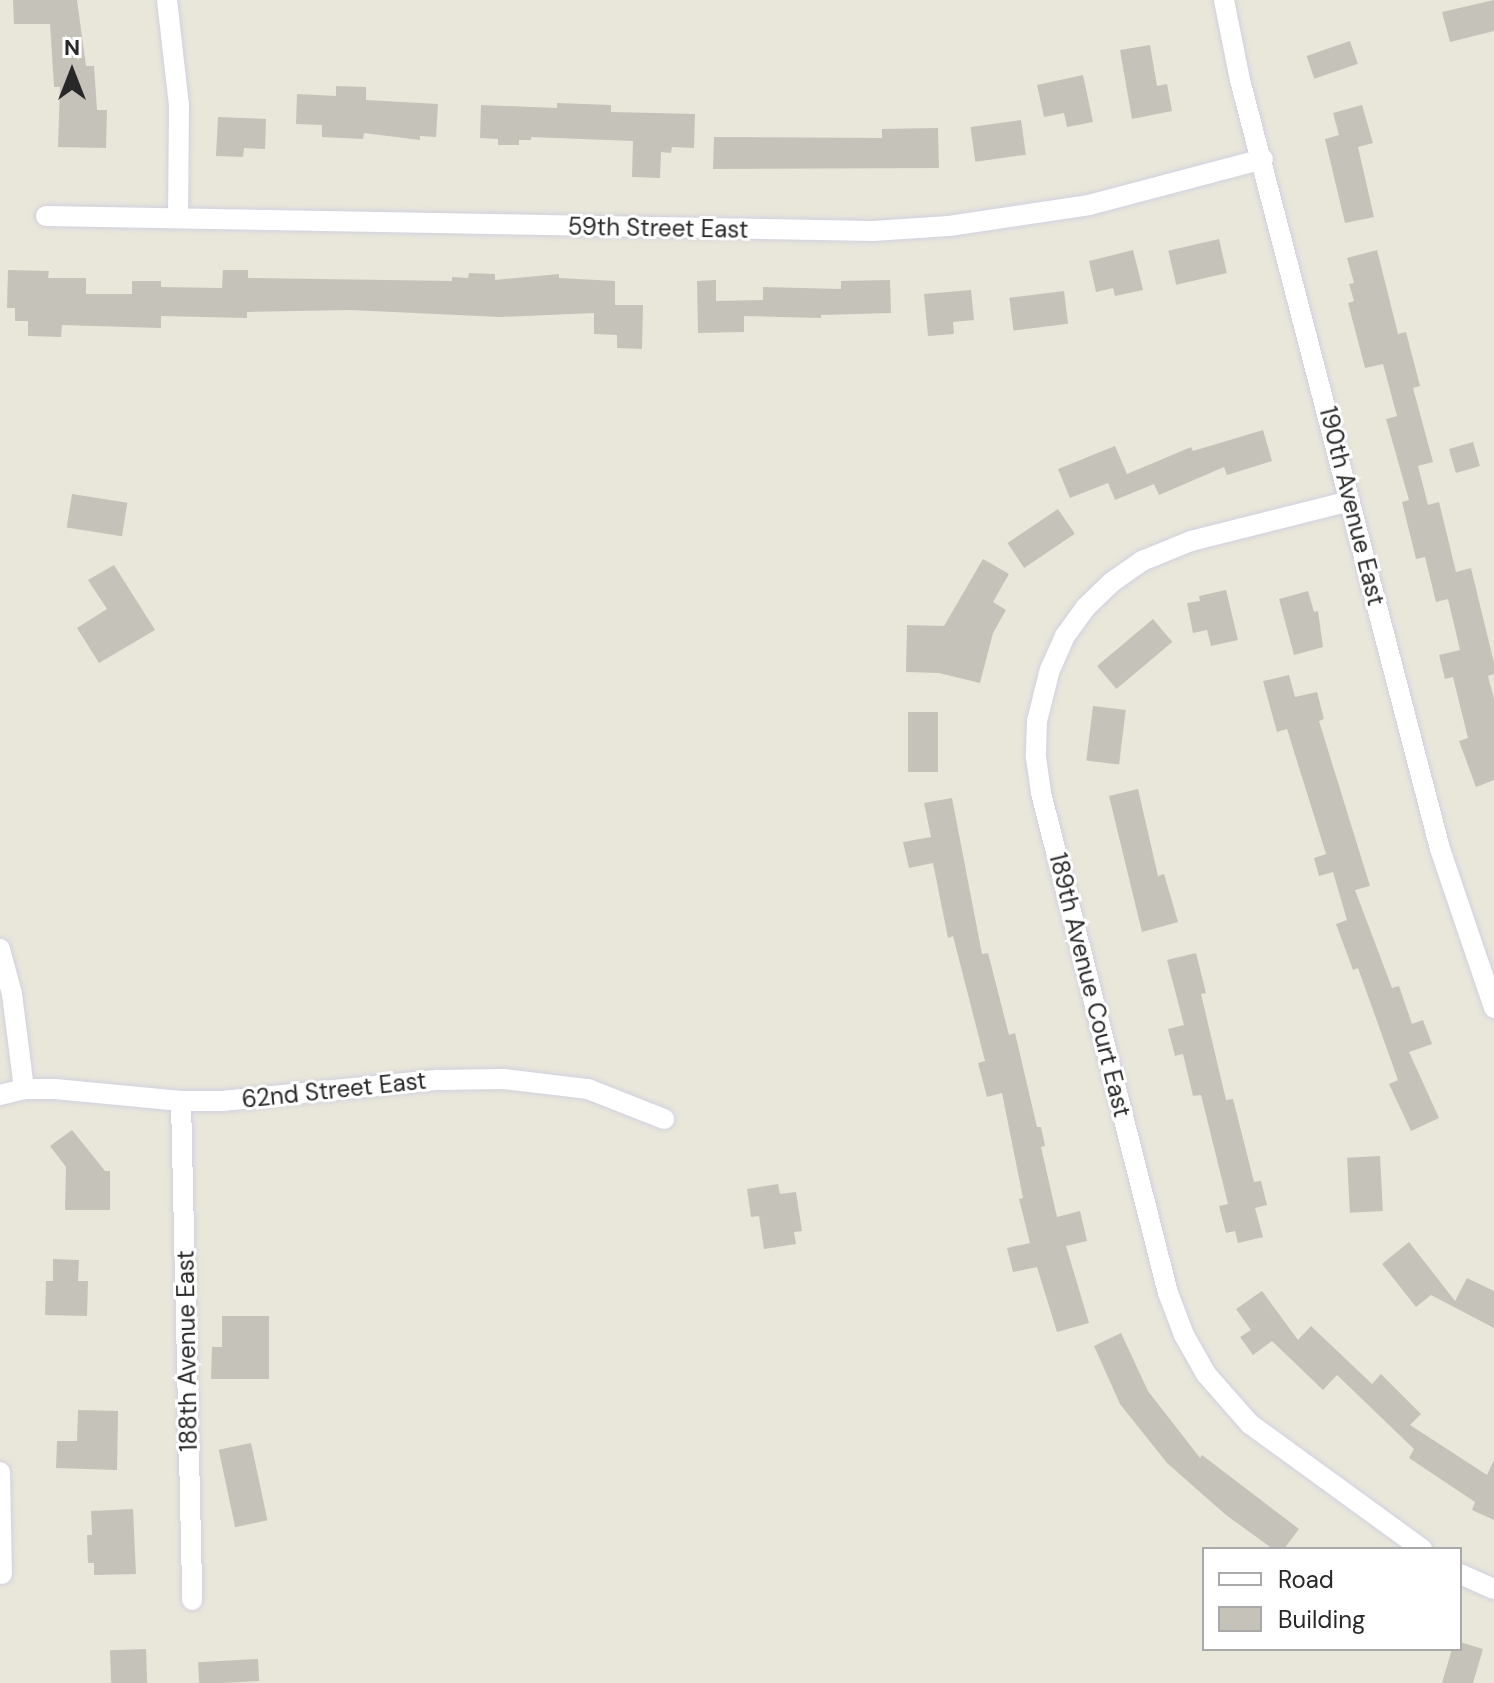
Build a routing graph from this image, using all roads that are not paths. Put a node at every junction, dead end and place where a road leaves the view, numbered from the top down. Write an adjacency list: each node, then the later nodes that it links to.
1 (167, 0): 5 (street)
2 (1224, 0): 3 (street, 190th Avenue East)
3 (1263, 159): 5 (street, 59th Street East); 6 (street, 190th Avenue East)
4 (46, 216): 5 (street, 59th Street East)
5 (178, 218)
6 (1350, 501): 8 (street, 190th Avenue East); 14 (street, 189th Avenue Court East)
7 (0, 949): 9 (street)
8 (1494, 1008)
9 (24, 1089): 10 (street, 62nd Street East); 11 (street, 62nd Street East)
10 (0, 1095)
11 (181, 1101): 12 (street, 62nd Street East); 18 (street, 188th Avenue East)
12 (664, 1119)
13 (0, 1472): 15 (street)
14 (1419, 1547)
15 (2, 1574)
16 (1462, 1575): 17 (street)
17 (1494, 1589)
18 (192, 1600)

